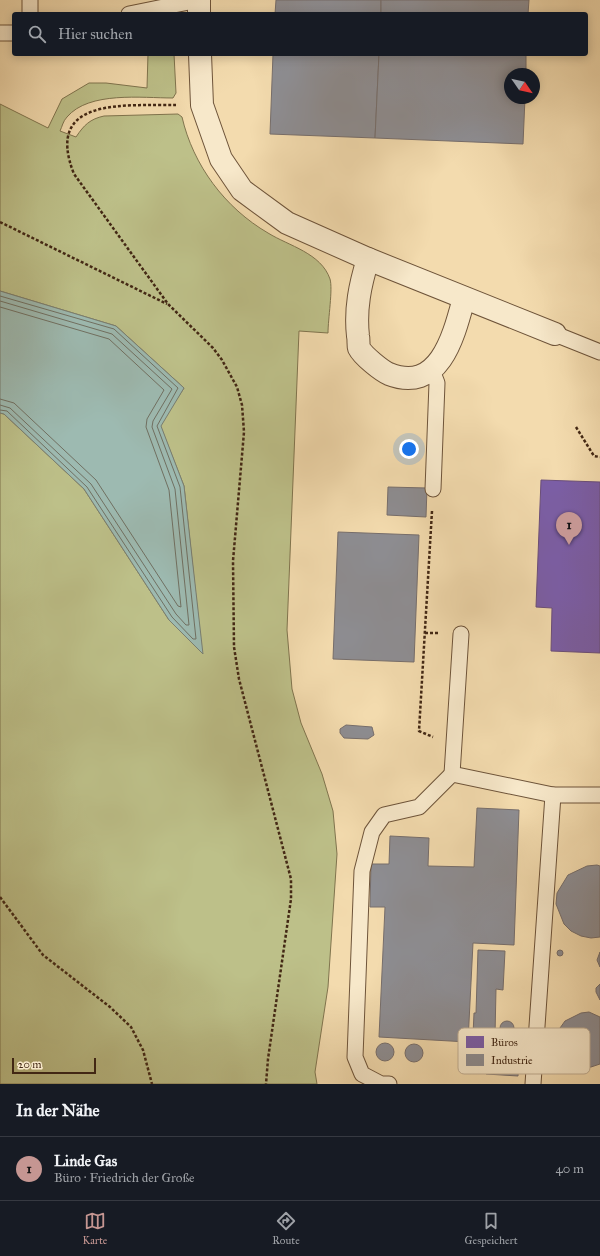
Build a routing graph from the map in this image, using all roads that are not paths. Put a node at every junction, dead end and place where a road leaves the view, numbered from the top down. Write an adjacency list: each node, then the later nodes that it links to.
1 (30, 0): 3 (lane)
2 (199, 0): 4 (lane); 5 (street)
3 (30, 12)
4 (139, 12)
5 (199, 12)
6 (0, 33): 7 (lane)
7 (12, 33)
8 (200, 56): 9 (street)
9 (368, 258): 10 (street); 13 (street)
10 (464, 298): 11 (street); 13 (street)
11 (555, 334): 12 (lane)
12 (600, 352)
13 (432, 370): 14 (lane)
14 (433, 489)
15 (462, 634): 16 (lane)
16 (452, 774): 17 (lane); 21 (lane)
17 (553, 795): 18 (lane); 19 (lane)
18 (600, 795)
19 (538, 1028)
20 (535, 1074): 22 (lane)
21 (389, 1084)
22 (534, 1084)

